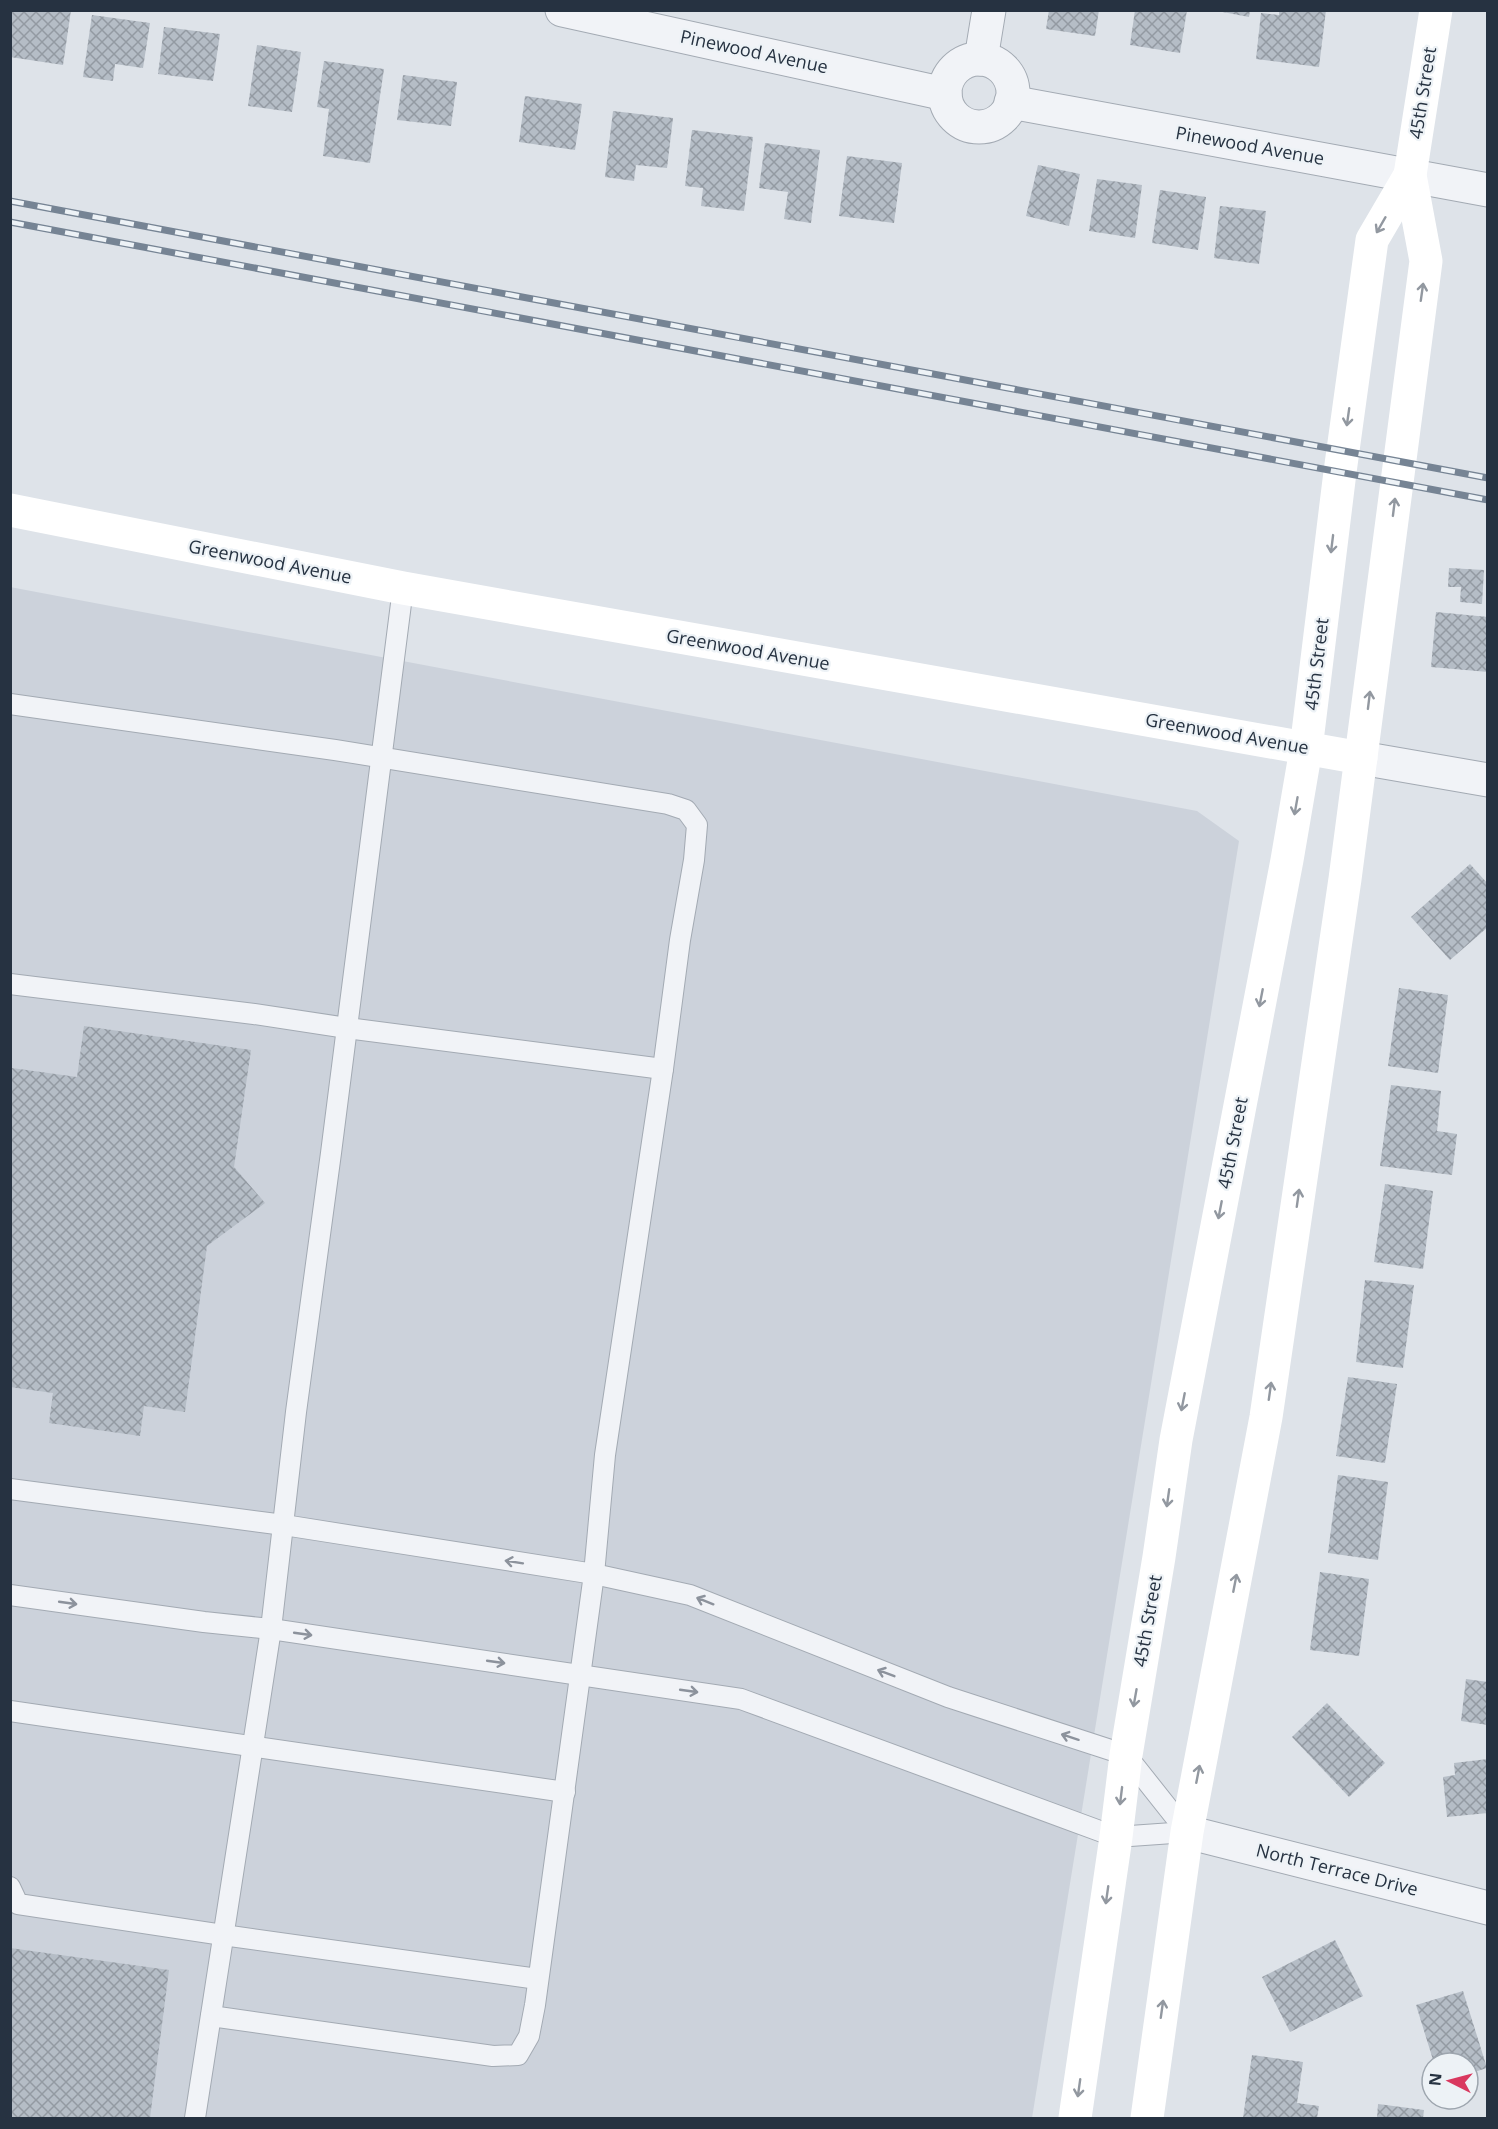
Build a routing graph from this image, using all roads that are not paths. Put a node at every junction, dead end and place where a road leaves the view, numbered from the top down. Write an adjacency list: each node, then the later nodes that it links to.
1 (562, 10): 5 (street, Pinewood Avenue)
2 (989, 10): 4 (street)
3 (1436, 10): 7 (main road, 45th Street)
4 (981, 59): 5 (street); 6 (street)
5 (945, 94): 6 (street)
6 (1011, 102): 7 (street, Pinewood Avenue)
7 (1410, 175): 8 (street, Pinewood Avenue); 12 (main road, 45th Street, one-way to 12); 13 (main road, 45th Street, one-way to 7)
8 (1488, 190)
9 (10, 510): 10 (main road, Greenwood Avenue)
10 (403, 588): 12 (main road, Greenwood Avenue); 14 (lane)
11 (10, 704): 14 (lane)
12 (1306, 748): 13 (main road, Greenwood Avenue); 27 (main road, 45th Street, one-way to 27)
13 (1361, 758): 15 (street, Greenwood Avenue); 29 (main road, 45th Street, one-way to 13)
14 (382, 759): 17 (lane); 18 (lane)
15 (1488, 780)
16 (10, 984): 17 (lane)
17 (347, 1028): 18 (lane); 20 (lane)
18 (663, 1069): 21 (lane)
19 (10, 1489): 20 (lane)
20 (284, 1525): 21 (lane, one-way to 20); 23 (lane)
21 (594, 1574): 24 (lane); 27 (lane, one-way to 21)
22 (10, 1594): 23 (lane, one-way to 23)
23 (271, 1629): 24 (lane, one-way to 24); 26 (lane)
24 (580, 1675): 28 (lane); 30 (lane, one-way to 30)
25 (10, 1711): 26 (lane)
26 (252, 1745): 28 (lane); 33 (lane)
27 (1126, 1755): 29 (lane); 30 (main road, 45th Street, one-way to 30)
28 (565, 1792): 34 (lane)
29 (1187, 1832): 30 (lane); 32 (street, North Terrace Drive); 38 (main road, 45th Street, one-way to 29)
30 (1116, 1837): 37 (main road, 45th Street, one-way to 37)
31 (10, 1887): 33 (lane)
32 (1488, 1908)
33 (223, 1935): 34 (lane); 35 (lane)
34 (538, 1979): 35 (lane)
35 (211, 2016): 36 (lane)
36 (195, 2118)
37 (1075, 2118)
38 (1147, 2118)

